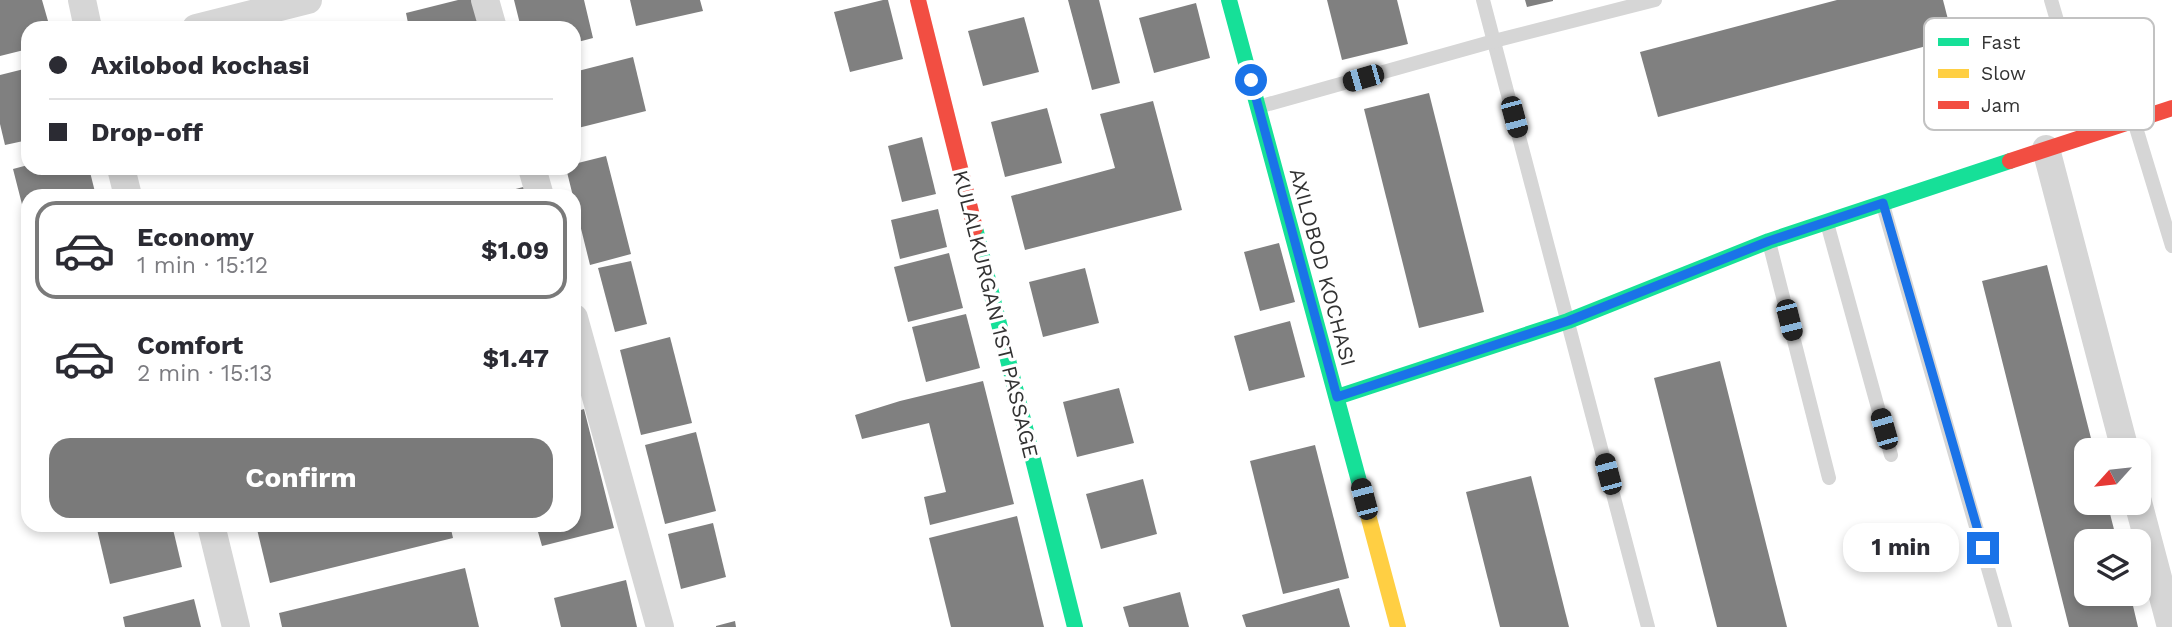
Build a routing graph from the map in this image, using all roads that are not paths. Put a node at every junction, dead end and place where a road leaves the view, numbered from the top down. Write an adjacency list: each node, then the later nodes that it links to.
1 (82, 0): 10 (street)
2 (308, 0): 11 (street)
3 (485, 0): 12 (street)
4 (918, 0): 36 (street, KULALKURGAN 1ST PASSAGE)
5 (1229, 0): 14 (street, AXILOBOD KOCHASI)
6 (1483, 0): 13 (lane)
7 (1655, 0): 13 (lane)
8 (2051, 0): 9 (lane)
9 (2056, 18)
10 (86, 21)
11 (224, 21)
12 (491, 21)
13 (1494, 41): 14 (lane); 26 (lane)
14 (1258, 107): 28 (street, AXILOBOD KOCHASI)
15 (2172, 108): 16 (street)
16 (2154, 114)
17 (2089, 130): 20 (lane)
18 (2104, 130): 20 (street)
19 (2136, 130): 25 (lane)
20 (2090, 135): 21 (street)
21 (2046, 149): 22 (street); 29 (street)
22 (1883, 203): 23 (street); 39 (lane)
23 (1826, 222): 24 (street); 30 (lane)
24 (1769, 241): 26 (street); 31 (lane)
25 (2172, 246)
26 (1568, 321): 28 (street); 38 (lane)
27 (581, 343): 35 (street)
28 (1337, 397): 37 (street, AXILOBOD KOCHASI)
29 (2122, 438)
30 (1891, 455)
31 (1829, 478)
32 (2141, 515): 40 (street)
33 (213, 532): 34 (street)
34 (236, 627)
35 (660, 627)
36 (1075, 627)
37 (1398, 627)
38 (1648, 627)
39 (2006, 627)
40 (2171, 627)

